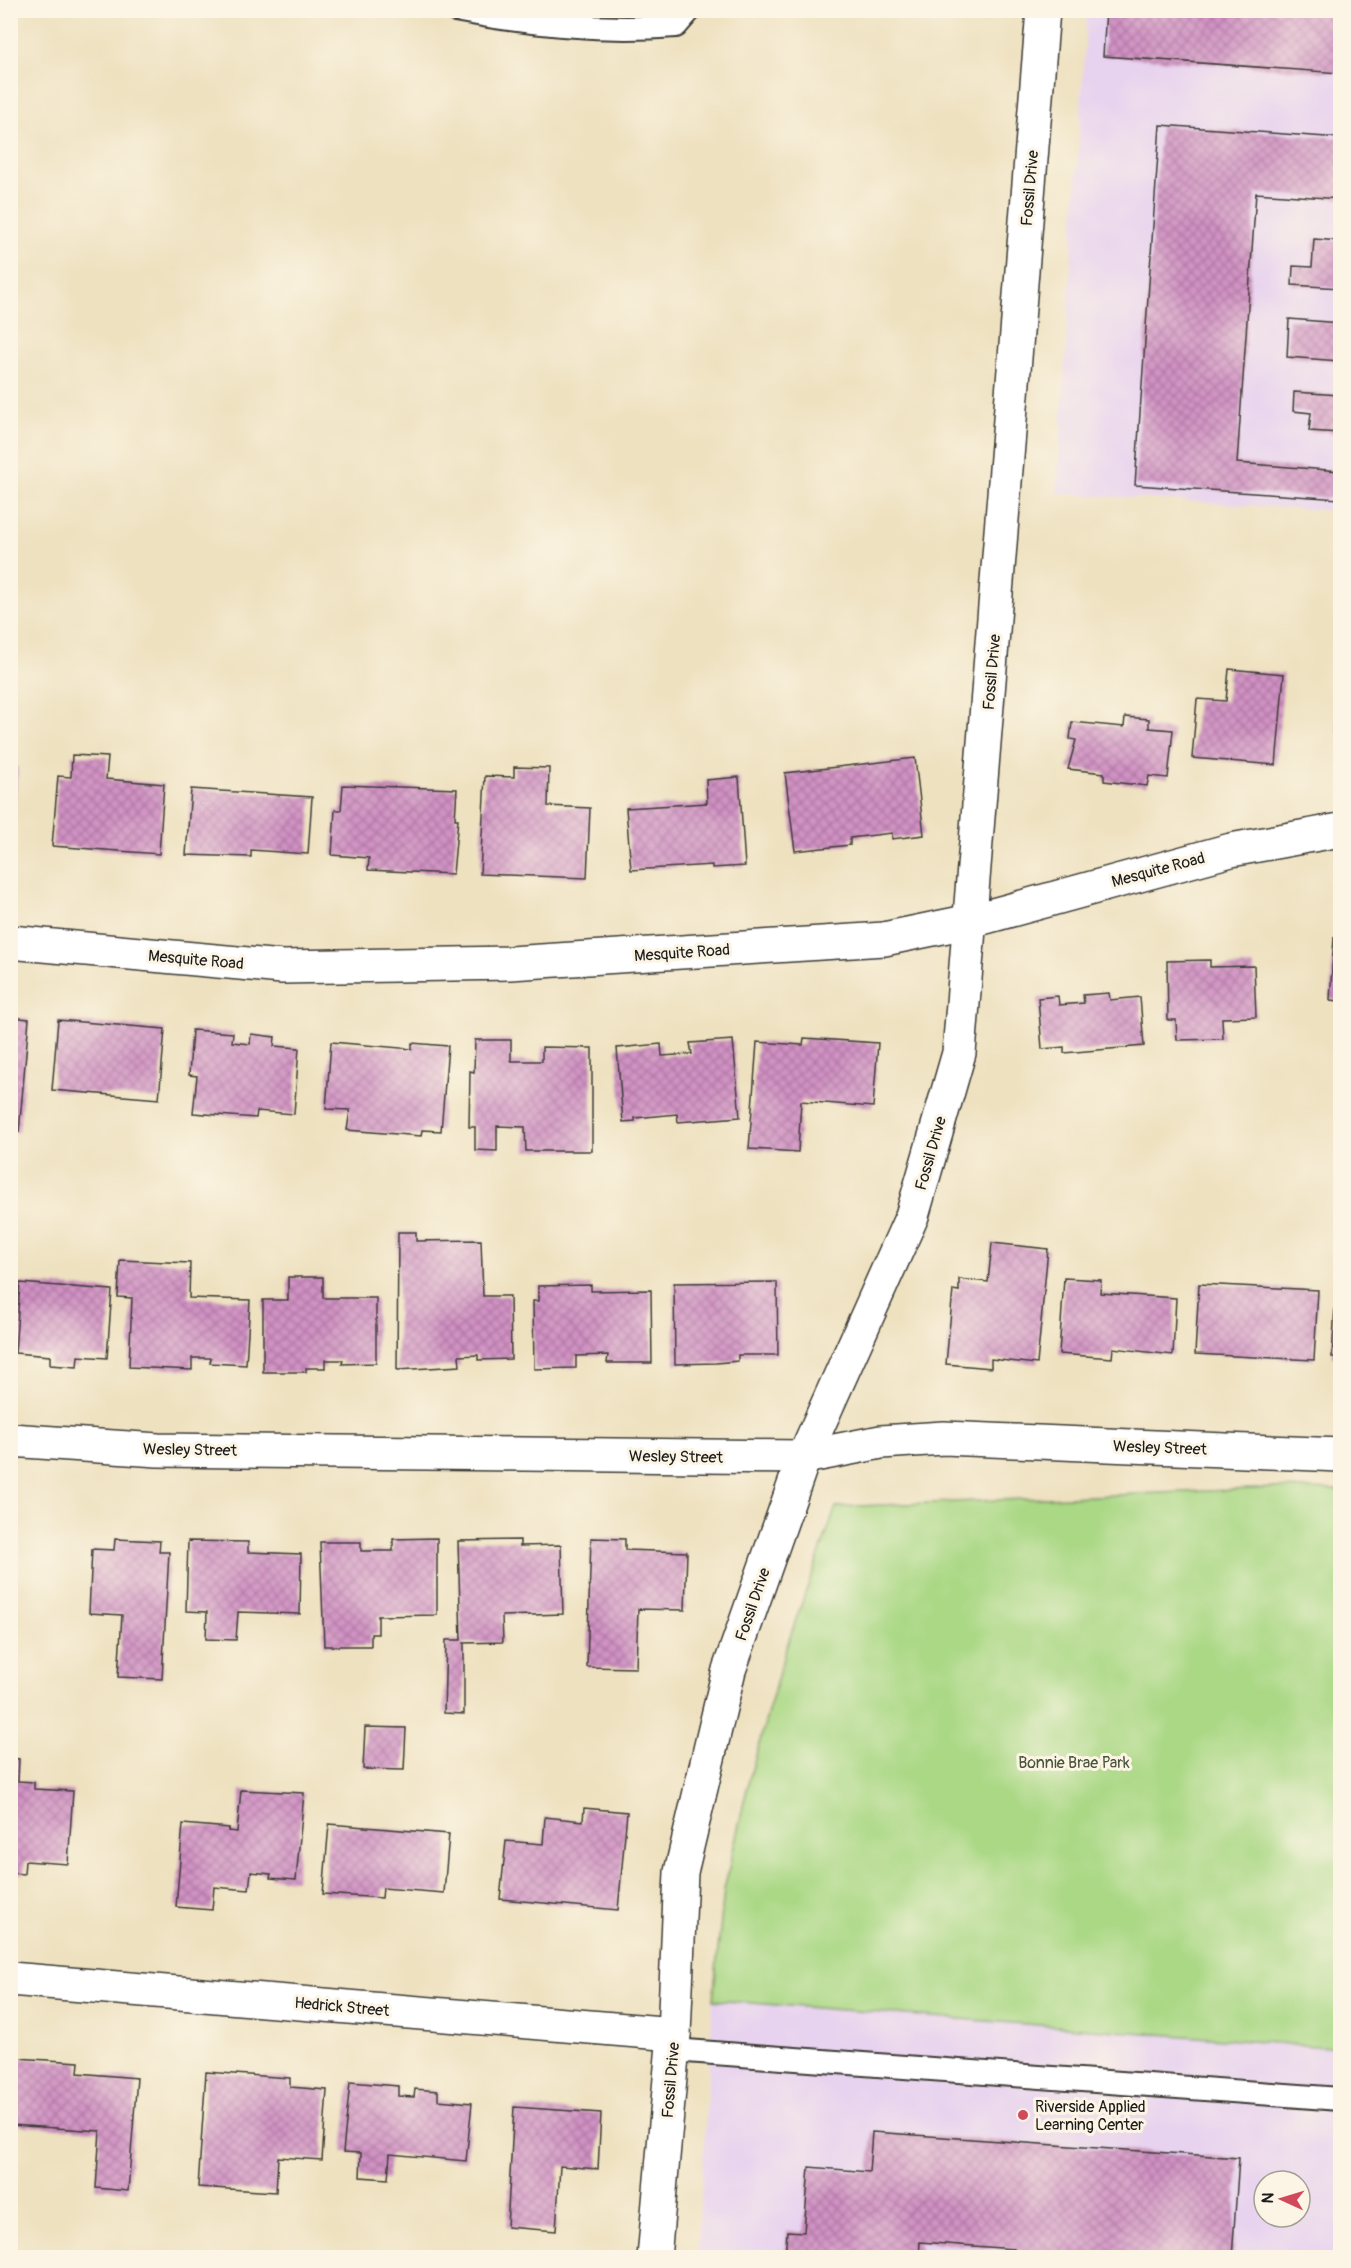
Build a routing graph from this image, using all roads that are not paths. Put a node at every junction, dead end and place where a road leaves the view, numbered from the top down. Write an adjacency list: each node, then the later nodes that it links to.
1 (455, 10): 2 (lane)
2 (690, 10)
3 (1043, 10): 5 (street, Fossil Drive)
4 (1341, 830): 5 (street, Mesquite Road)
5 (971, 921): 6 (street, Mesquite Road); 9 (street, Fossil Drive)
6 (10, 942)
7 (10, 1440): 9 (street, Wesley Street)
8 (1341, 1455): 9 (street, Wesley Street)
9 (804, 1457): 11 (street, Fossil Drive)
10 (10, 1978): 11 (street, Hedrick Street)
11 (674, 2042): 12 (lane); 13 (street, Fossil Drive)
12 (1341, 2099)
13 (654, 2258)

